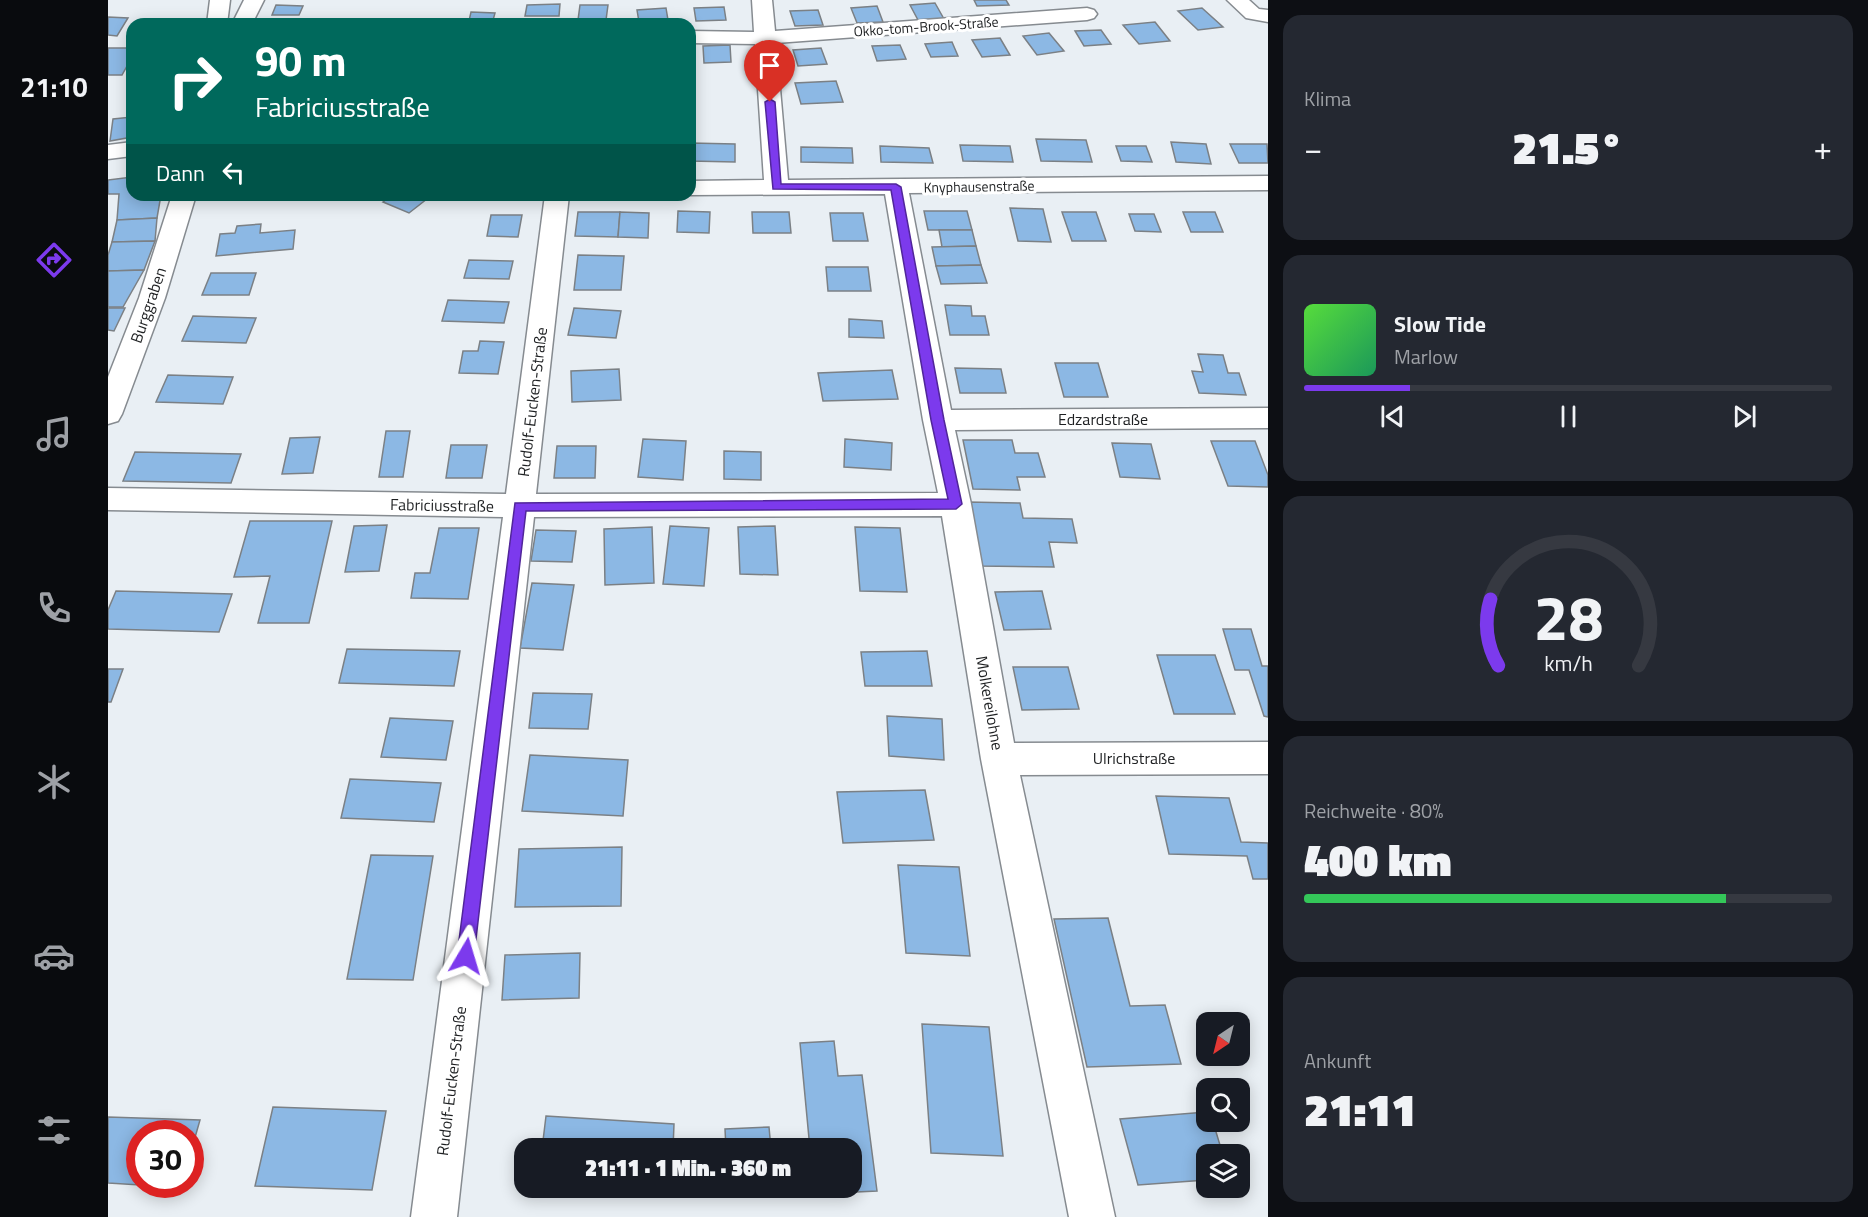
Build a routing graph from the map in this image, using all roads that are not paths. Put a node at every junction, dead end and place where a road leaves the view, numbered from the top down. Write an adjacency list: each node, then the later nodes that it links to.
1 (220, 0): 7 (street)
2 (254, 0): 8 (street)
3 (762, 0): 10 (street)
4 (1237, 0): 6 (street)
5 (1087, 14): 10 (street, Okko-tom-Brook-Straße)
6 (1268, 16)
7 (218, 18)
8 (245, 18)
9 (696, 37): 10 (street, Okko-tom-Brook-Straße)
10 (765, 38): 14 (street)
11 (126, 150): 12 (street)
12 (108, 152)
13 (1268, 183): 15 (street, Knyphausenstraße)
14 (777, 187): 15 (street, Knyphausenstraße); 16 (street, Knyphausenstraße)
15 (896, 187): 21 (street, Molkereilohne)
16 (696, 188)
17 (181, 201): 19 (street, Burggraben)
18 (556, 201): 24 (street, Rudolf-Eucken-Straße)
19 (108, 414)
20 (1268, 418): 21 (street, Edzardstraße)
21 (938, 420): 23 (street, Molkereilohne)
22 (108, 499): 24 (street, Fabriciusstraße)
23 (956, 504): 24 (street, Fabriciusstraße); 26 (street, Molkereilohne)
24 (520, 506): 27 (street, Rudolf-Eucken-Straße)
25 (1268, 758): 26 (street, Ulrichstraße)
26 (999, 759): 28 (street, Molkereilohne)
27 (434, 1217)
28 (1092, 1217)

